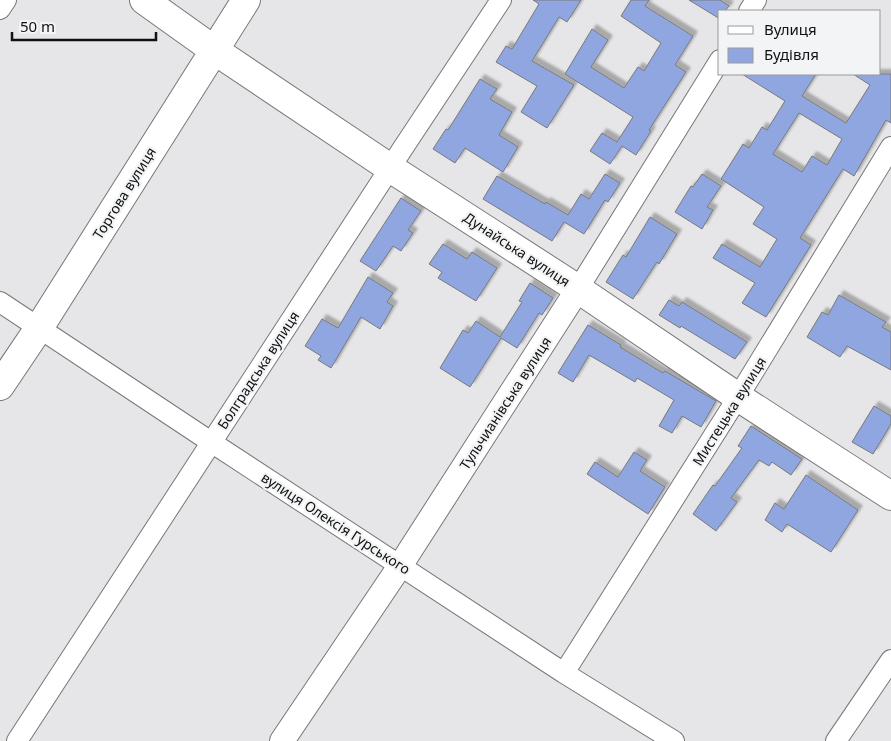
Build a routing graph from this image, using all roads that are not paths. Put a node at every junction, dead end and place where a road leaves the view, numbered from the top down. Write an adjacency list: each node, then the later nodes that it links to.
1 (6, 0): 5 (street)
2 (144, 0): 6 (main road, Дунайська вулиця)
3 (246, 0): 6 (main road, Торгова вулиця)
4 (501, 0): 9 (street, Болградська вулиця)
5 (0, 9)
6 (214, 50): 9 (main road, Дунайська вулиця); 12 (main road, Торгова вулиця)
7 (718, 63): 10 (street, Тульчианівська вулиця)
8 (891, 147): 14 (street, Мистецька вулиця)
9 (390, 168): 10 (main road, Дунайська вулиця); 15 (street, Болградська вулиця)
10 (578, 289): 14 (main road, Дунайська вулиця); 17 (street, Тульчианівська вулиця)
11 (0, 302): 12 (street, вулиця Олексія Гурського)
12 (39, 328): 13 (main road, Торгова вулиця); 15 (street, вулиця Олексія Гурського)
13 (0, 386)
14 (738, 397): 16 (main road, Дунайська вулиця); 19 (street, Мистецька вулиця)
15 (211, 442): 17 (street, вулиця Олексія Гурського); 20 (street, Болградська вулиця)
16 (891, 496)
17 (400, 566): 19 (street, вулиця Олексія Гурського); 21 (street, Тульчианівська вулиця)
18 (891, 660): 23 (street)
19 (564, 673): 22 (street, вулиця Олексія Гурського)
20 (17, 741)
21 (282, 741)
22 (674, 741)
23 (836, 741)

